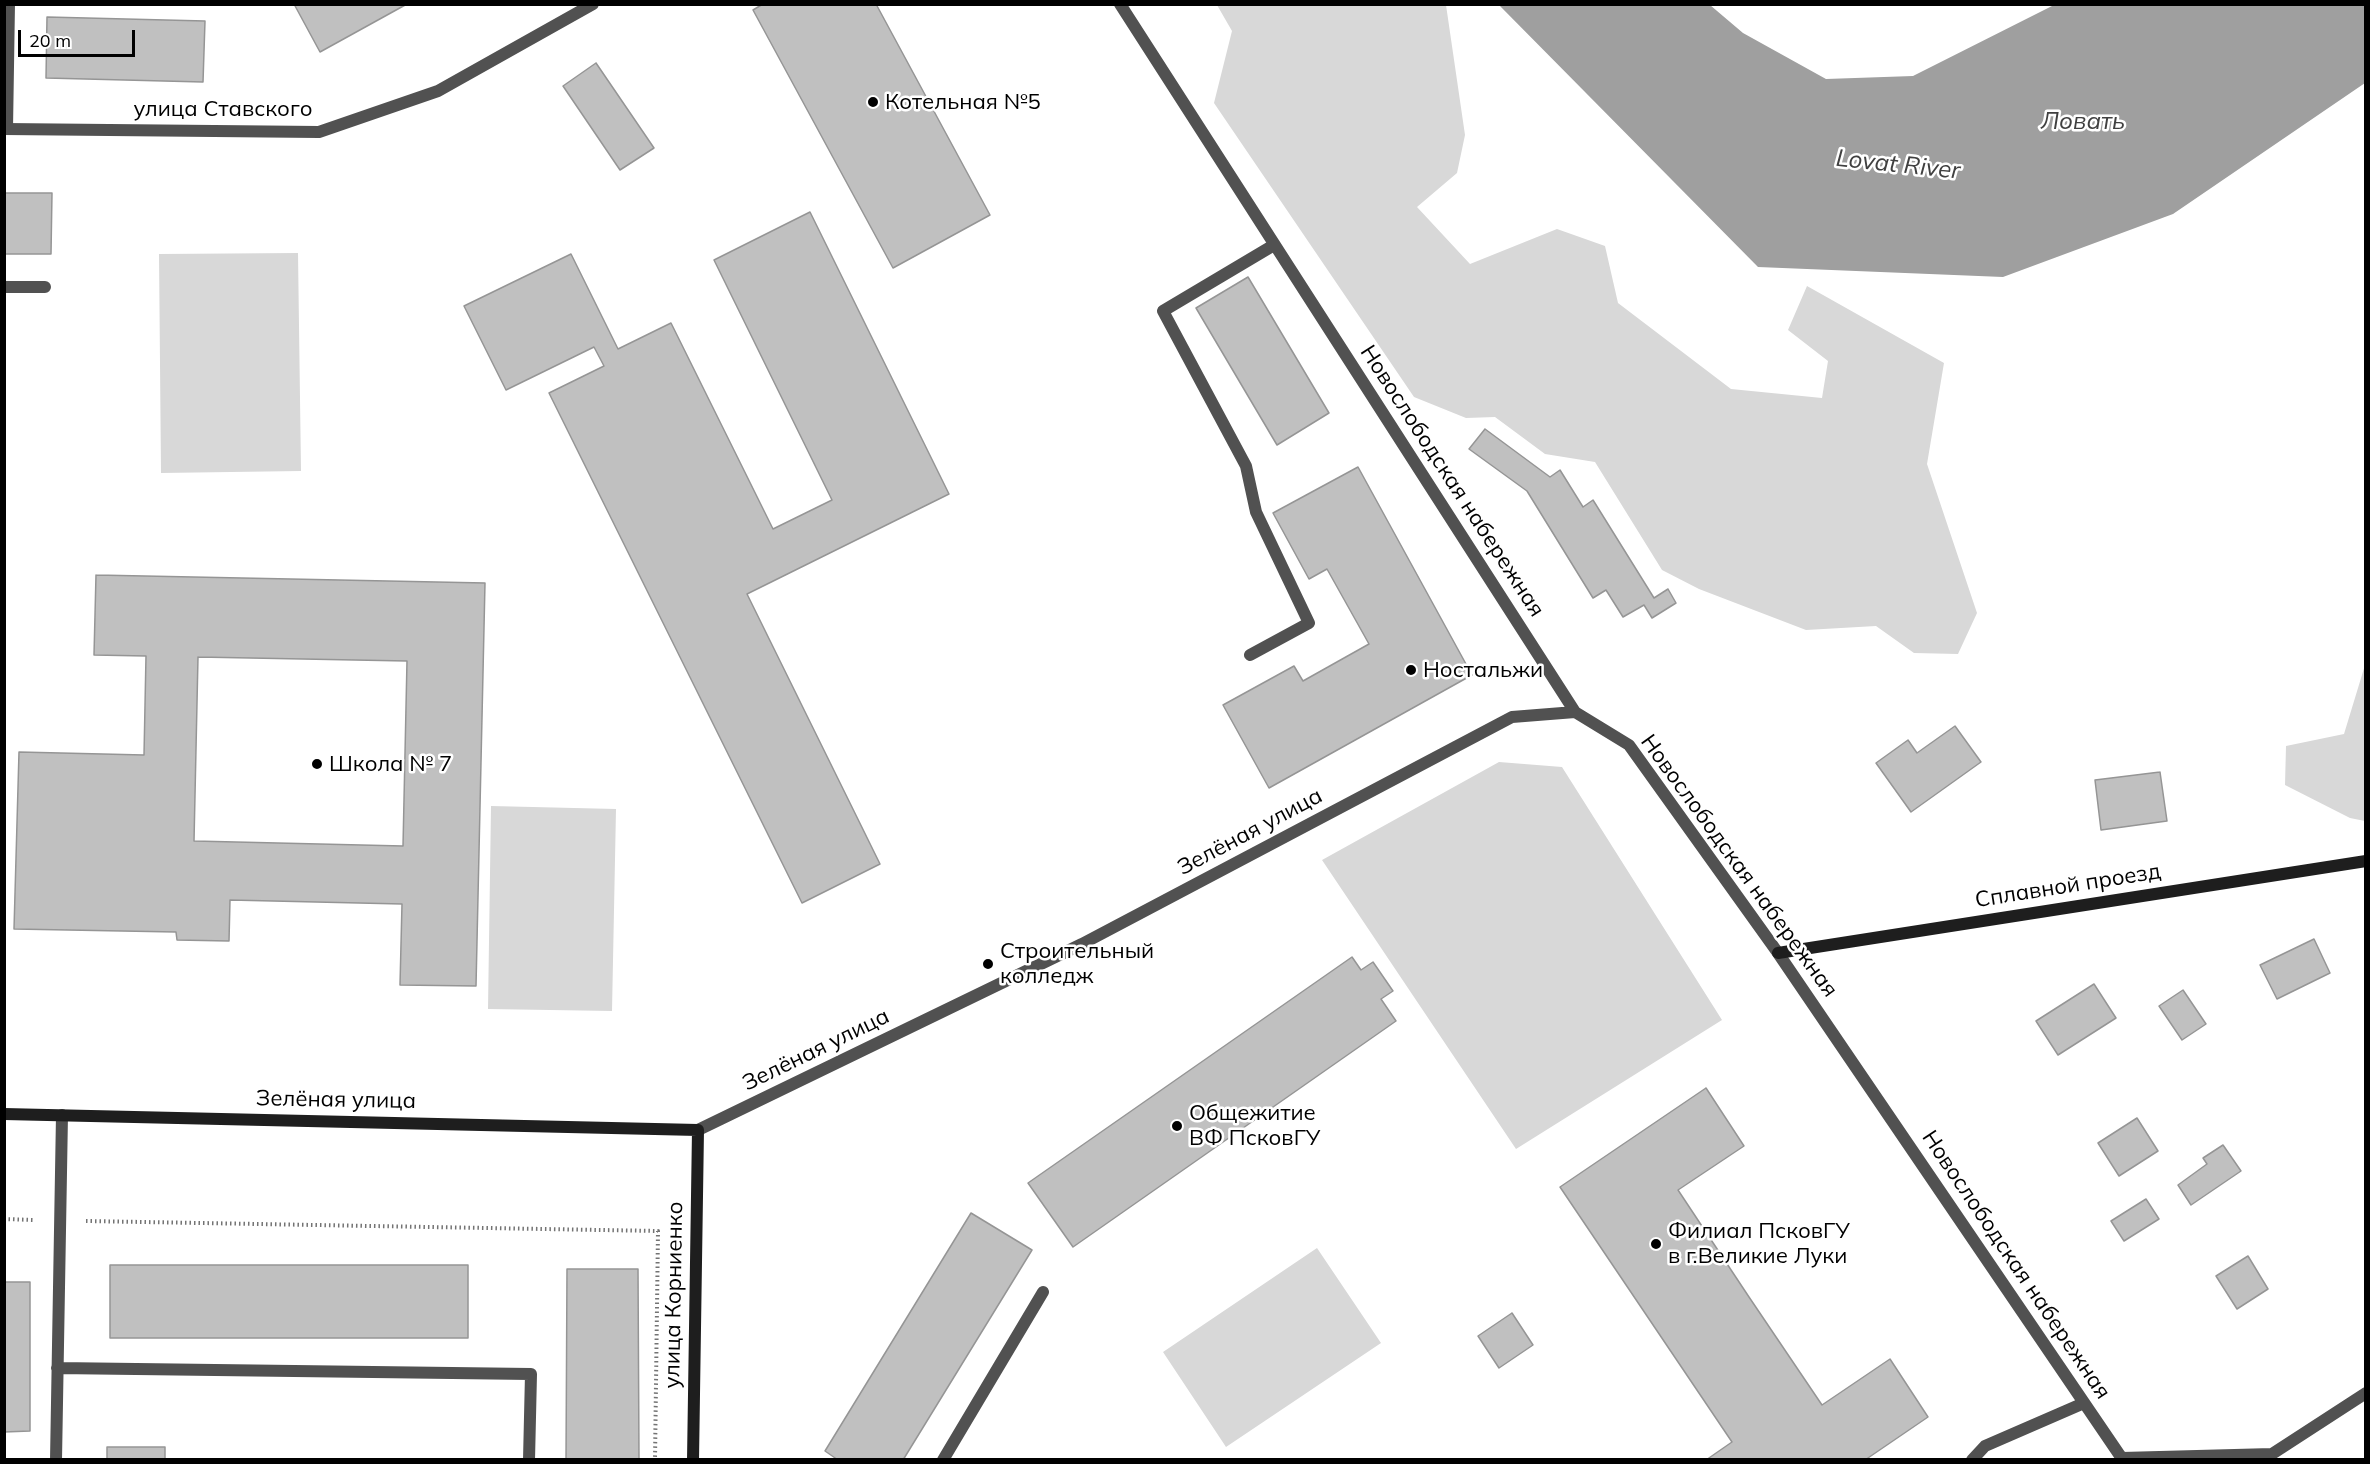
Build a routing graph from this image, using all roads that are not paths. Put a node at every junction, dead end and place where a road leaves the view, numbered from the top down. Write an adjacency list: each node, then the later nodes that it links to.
1 (9, 4): 4 (street)
2 (593, 4): 4 (street, улица Ставского)
3 (1119, 4): 5 (street, Новослободская набережная)
4 (6, 129)
5 (1275, 245): 8 (street); 9 (street, Новослободская набережная)
6 (4, 287): 7 (street)
7 (45, 287)
8 (1250, 655)
9 (1575, 712): 11 (street, Новослободская набережная); 14 (street, Зелёная улица)
10 (2366, 861): 11 (street, Сплавной проезд)
11 (1778, 953): 18 (street, Новослободская набережная)
12 (4, 1114): 13 (street, Зелёная улица)
13 (63, 1115): 14 (street, Зелёная улица); 16 (street)
14 (698, 1130): 23 (street, улица Корниенко)
15 (1043, 1292): 24 (street)
16 (57, 1368): 21 (street); 22 (street)
17 (2366, 1393): 19 (street)
18 (2084, 1403): 20 (street, Новослободская набережная); 25 (street)
19 (2276, 1457): 20 (street)
20 (2123, 1459)
21 (57, 1460)
22 (530, 1460)
23 (693, 1460)
24 (943, 1460)
25 (1972, 1460)

